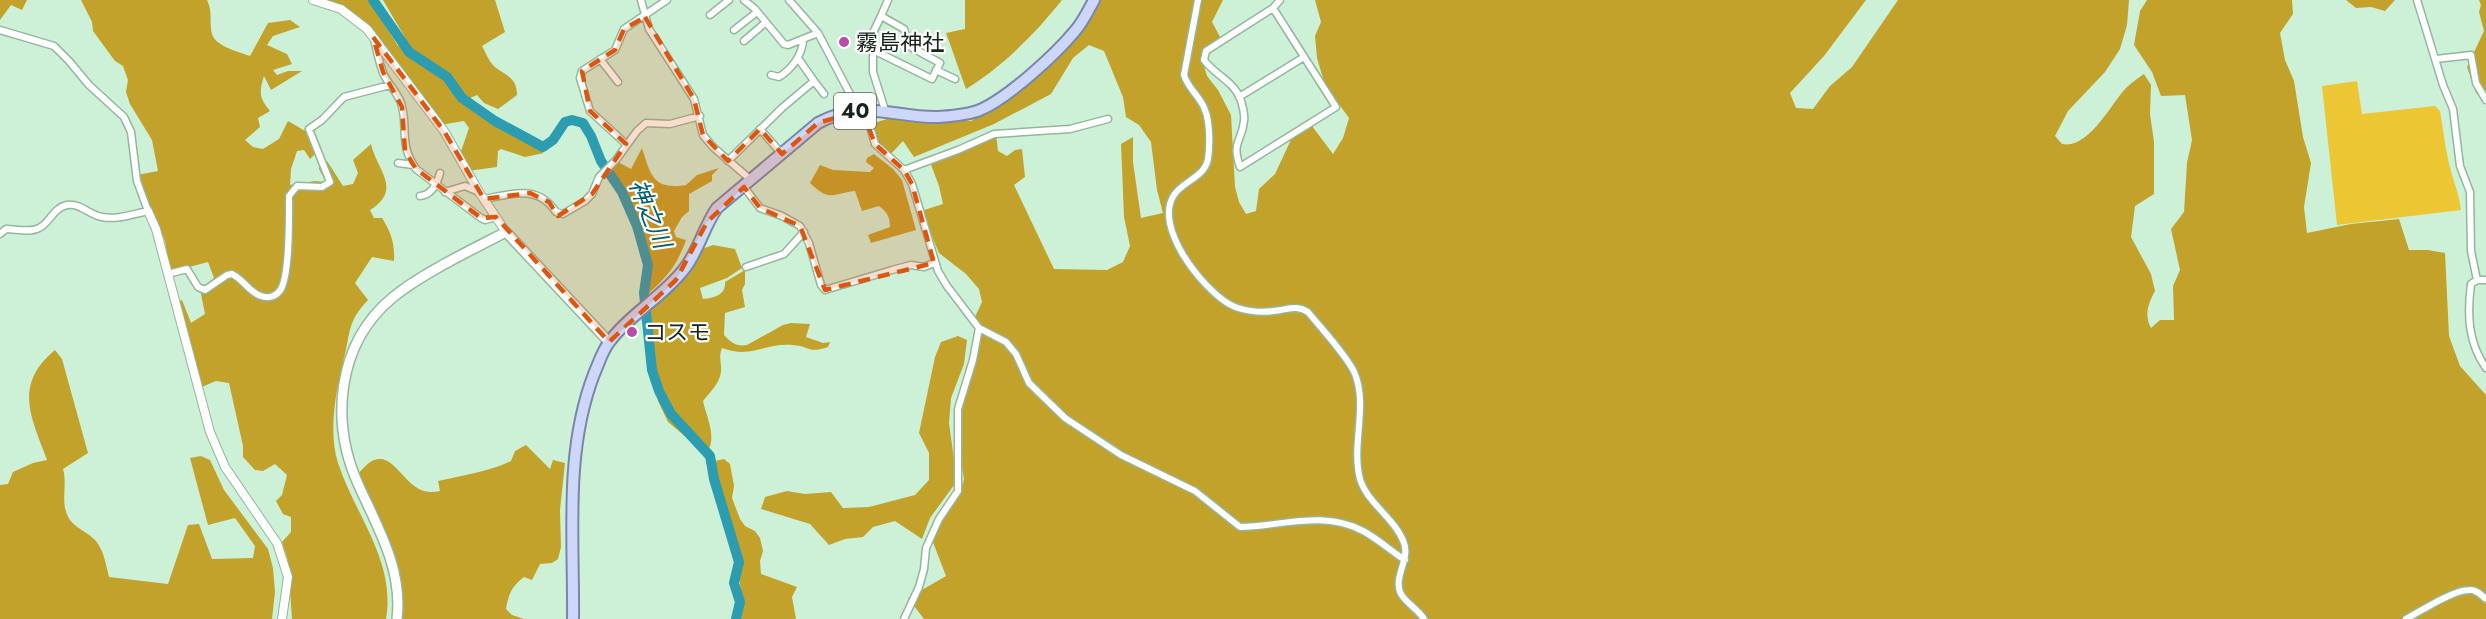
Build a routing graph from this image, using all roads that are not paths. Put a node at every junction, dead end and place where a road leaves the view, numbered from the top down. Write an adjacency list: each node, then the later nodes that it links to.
1 (313, 0): 21 (street)
2 (641, 0): 15 (street)
3 (667, 0): 15 (street)
4 (729, 0): 14 (street)
5 (744, 0): 13 (street)
6 (789, 0): 20 (street)
7 (888, 0): 16 (street)
8 (1094, 0): 39 (main road, 40)
9 (1198, 0): 68 (street)
10 (1280, 0): 12 (street)
11 (2417, 0): 27 (street)
12 (1273, 8): 25 (street); 36 (street)
13 (757, 12): 17 (street); 19 (street)
14 (710, 15)
15 (645, 16): 26 (street); 40 (street)
16 (881, 16): 24 (street); 29 (street)
17 (765, 23): 22 (street); 23 (street)
18 (0, 30): 55 (street)
19 (734, 30)
20 (818, 33): 22 (street); 38 (street)
21 (373, 37): 34 (street); 54 (street)
22 (803, 39): 30 (street)
23 (744, 41)
24 (873, 50): 29 (street); 39 (street)
25 (1304, 57): 36 (street); 36 (street)
26 (600, 59): 33 (street); 43 (street)
27 (2436, 59): 37 (street); 63 (street)
28 (800, 62): 32 (street)
29 (936, 70): 31 (street)
30 (771, 75)
31 (955, 79)
32 (814, 81): 35 (street); 42 (street)
33 (618, 82)
34 (390, 85): 47 (street); 62 (street)
35 (824, 94)
36 (1239, 97)
37 (2486, 100)
38 (862, 110): 39 (main road, 40); 44 (main road, 40); 48 (street)
39 (885, 110)
40 (700, 116): 43 (street); 45 (street)
41 (1108, 119): 48 (street)
42 (760, 129): 44 (street); 45 (street)
43 (626, 144): 54 (street)
44 (782, 154): 50 (main road, 40)
45 (728, 161): 50 (street)
46 (398, 163): 47 (street)
47 (413, 165): 51 (street)
48 (904, 170): 60 (street)
49 (440, 173): 51 (street)
50 (748, 184): 58 (street); 66 (main road, 40)
51 (436, 185): 52 (street); 53 (street)
52 (445, 192): 54 (street); 56 (street)
53 (420, 196)
54 (481, 196): 56 (street)
55 (148, 211): 59 (street); 62 (street)
56 (496, 217): 57 (street)
57 (506, 232): 66 (main road); 71 (main road)
58 (804, 232): 60 (street); 61 (street)
59 (0, 234)
60 (934, 263): 65 (street)
61 (746, 267)
62 (168, 274): 70 (street)
63 (2477, 280): 64 (street); 67 (street)
64 (2486, 280)
65 (979, 328): 68 (street); 73 (street)
66 (609, 342): 72 (main road, 40)
67 (2486, 368)
68 (1405, 560): 74 (street)
69 (2486, 599): 75 (street)
70 (282, 619)
71 (396, 619)
72 (573, 619)
73 (904, 619)
74 (1424, 619)
75 (2406, 619)

